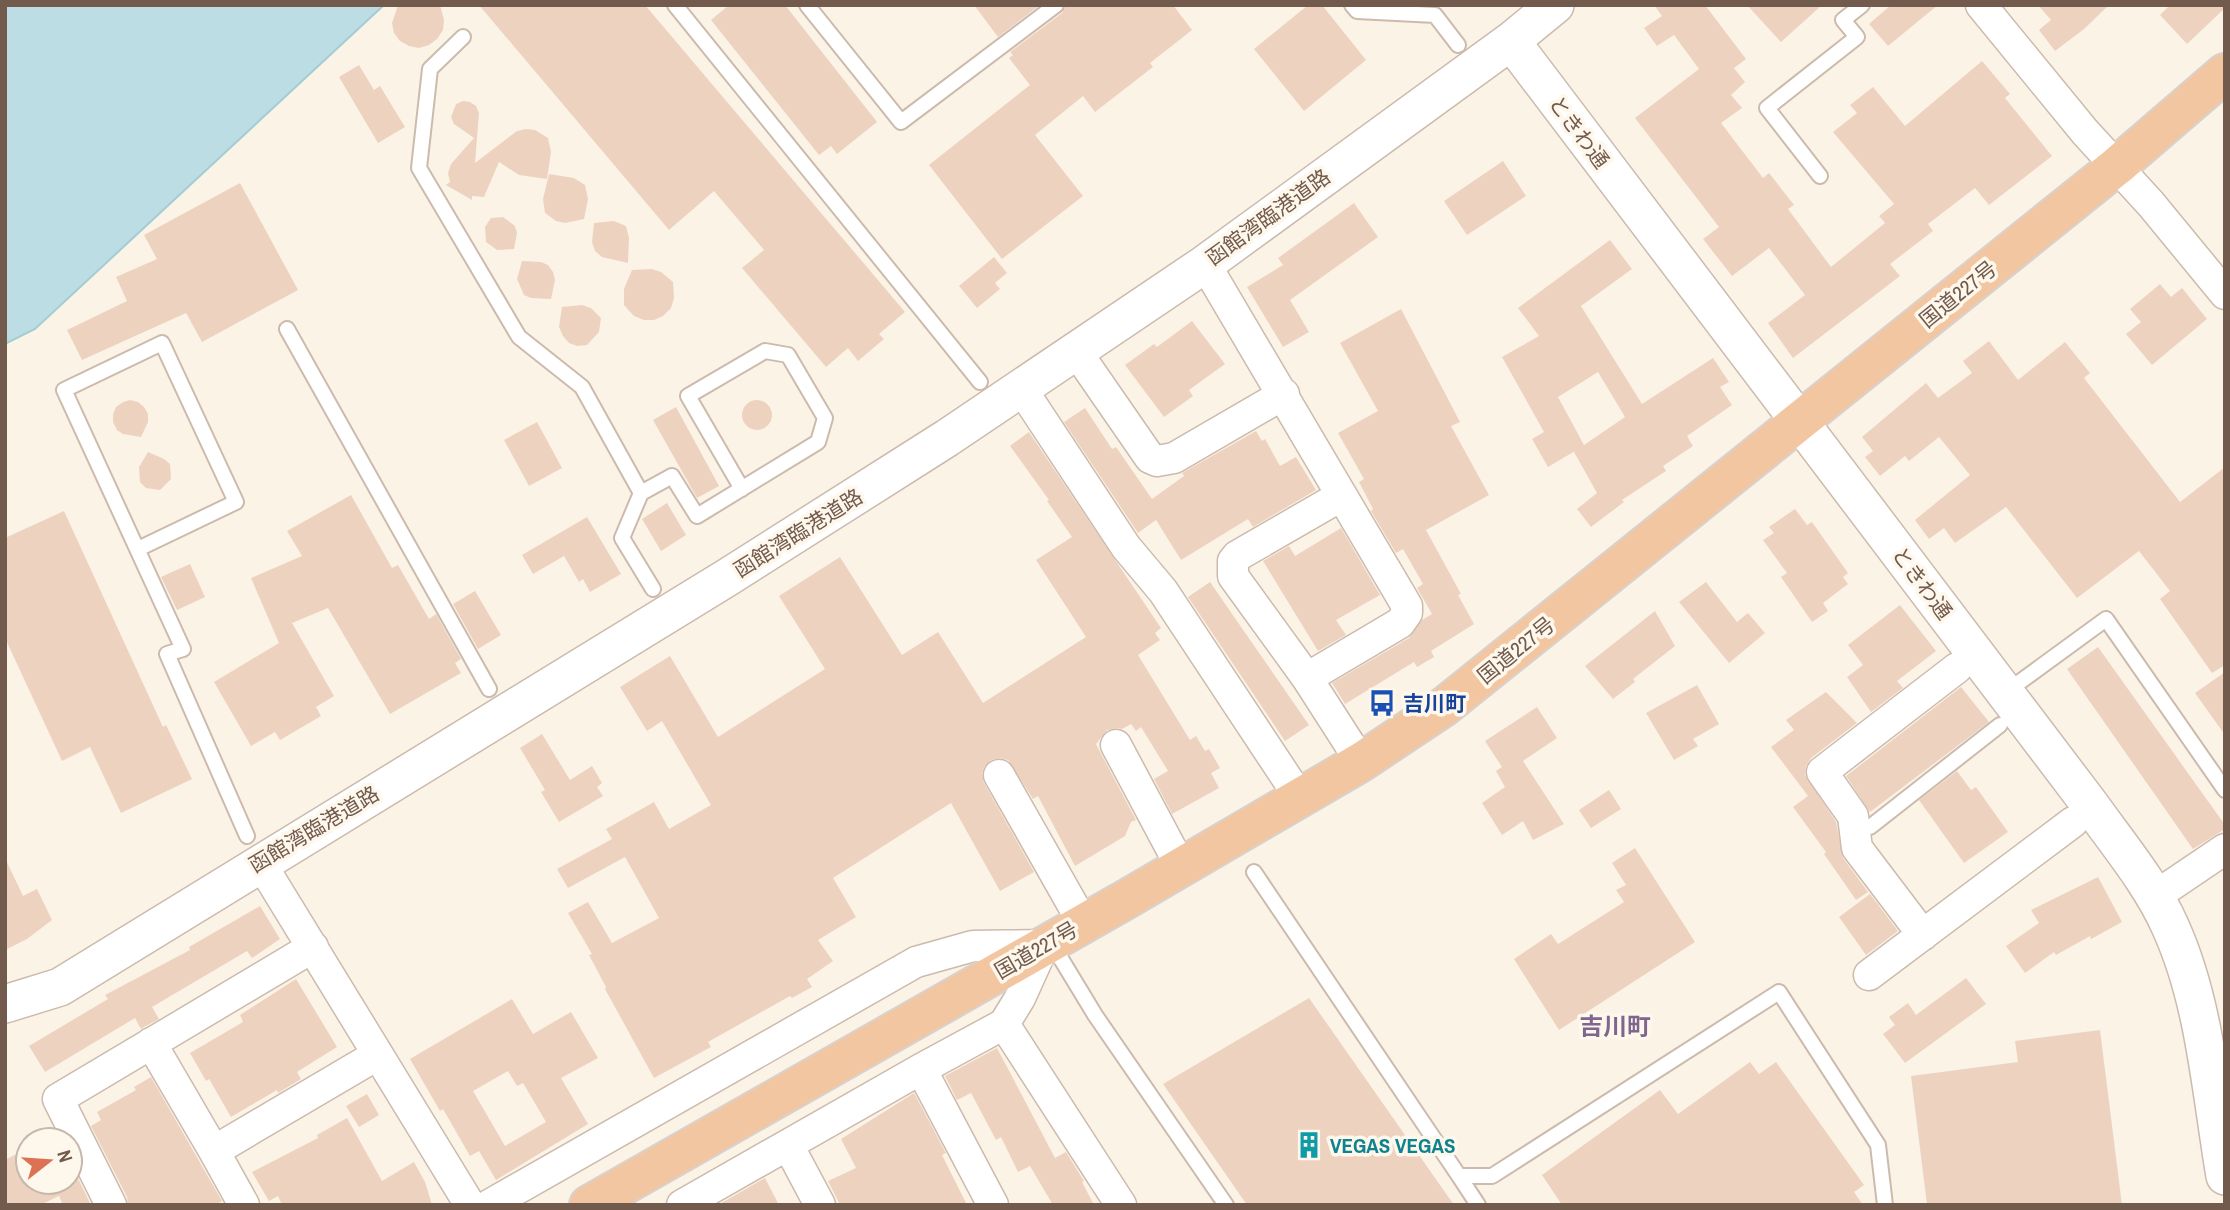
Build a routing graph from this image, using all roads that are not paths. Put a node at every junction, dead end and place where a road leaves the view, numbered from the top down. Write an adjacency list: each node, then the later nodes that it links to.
1 (675, 5): 18 (lane)
2 (807, 5): 3 (lane)
3 (1056, 5)
4 (1352, 5): 10 (lane)
5 (1555, 5): 9 (street, 函館湾臨港道路)
6 (1862, 5): 13 (lane)
7 (1981, 5): 12 (street)
8 (463, 37): 23 (lane)
9 (1511, 41): 14 (street, 函館湾臨港道路); 21 (street, ときわ通)
10 (1458, 45)
11 (2225, 73): 12 (highway, 国道227号)
12 (2117, 166): 15 (street); 21 (highway, 国道227号)
13 (1820, 176)
14 (1205, 264): 17 (street, 函館湾臨港道路); 20 (street)
15 (2225, 294)
16 (287, 329): 29 (lane)
17 (1076, 351): 19 (street, 函館湾臨港道路); 20 (street)
18 (980, 382)
19 (1021, 388): 35 (street); 38 (street, 函館湾臨港道路)
20 (1284, 394): 24 (street)
21 (1800, 421): 30 (street, ときわ通); 32 (highway, 国道227号)
22 (742, 489): 22 (lane); 23 (lane)
23 (641, 493): 26 (lane)
24 (1340, 496): 28 (street); 28 (street)
25 (138, 549): 25 (lane); 38 (lane)
26 (653, 589)
27 (1957, 668): 37 (street)
28 (1307, 678): 32 (street)
29 (489, 689)
30 (2003, 709): 34 (lane); 37 (lane); 42 (street, ときわ通)
31 (1116, 745): 40 (street)
32 (1361, 762): 35 (highway, 国道227号)
33 (999, 775): 44 (street)
34 (2225, 790)
35 (1300, 798): 40 (highway, 国道227号)
36 (2073, 822): 43 (street)
37 (1855, 830): 43 (street)
38 (254, 849): 45 (street); 47 (street, 函館湾臨港道路)
39 (2225, 849): 42 (street)
40 (1181, 867): 44 (highway, 国道227号)
41 (1254, 872): 56 (lane)
42 (2154, 897): 57 (street, ときわ通)
43 (1923, 935): 46 (street)
44 (1059, 936): 50 (street); 61 (street); 62 (highway, 国道227号); 67 (lane)
45 (313, 947): 51 (street); 52 (street)
46 (1869, 975)
47 (60, 987): 48 (street, 函館湾臨港道路); 49 (street)
48 (5, 1004)
49 (5, 1024)
50 (1003, 1024): 53 (street); 66 (street)
51 (151, 1043): 55 (street); 58 (street)
52 (377, 1055): 55 (street); 60 (street)
53 (921, 1069): 54 (street); 65 (street)
54 (789, 1145): 63 (street); 64 (street)
55 (214, 1151): 59 (street)
56 (1459, 1176): 68 (lane); 69 (lane)
57 (2225, 1177)
58 (111, 1205)
59 (244, 1205)
60 (470, 1205)
61 (489, 1205)
62 (589, 1205)
63 (682, 1205)
64 (820, 1205)
65 (993, 1205)
66 (1121, 1205)
67 (1226, 1205)
68 (1478, 1205)
69 (1885, 1205)

